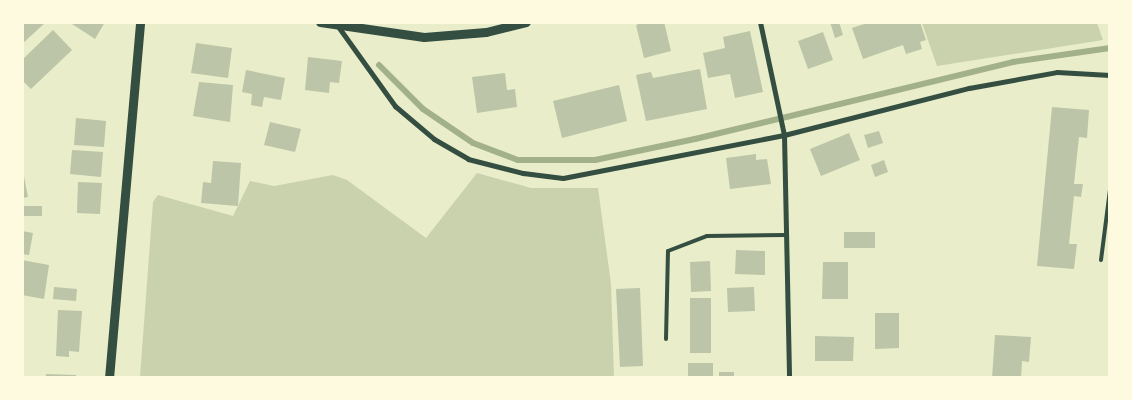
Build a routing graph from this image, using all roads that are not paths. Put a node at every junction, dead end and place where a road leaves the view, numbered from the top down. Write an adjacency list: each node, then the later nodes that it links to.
1 (140, 22): 12 (street)
2 (320, 22): 5 (street)
3 (526, 22): 5 (street)
4 (760, 22): 7 (street)
5 (337, 25): 7 (street)
6 (1110, 75): 7 (street)
7 (784, 135): 9 (street)
8 (1110, 190): 10 (lane)
9 (786, 235): 11 (lane); 13 (street)
10 (1100, 260)
11 (666, 340)
12 (109, 378)
13 (789, 378)

